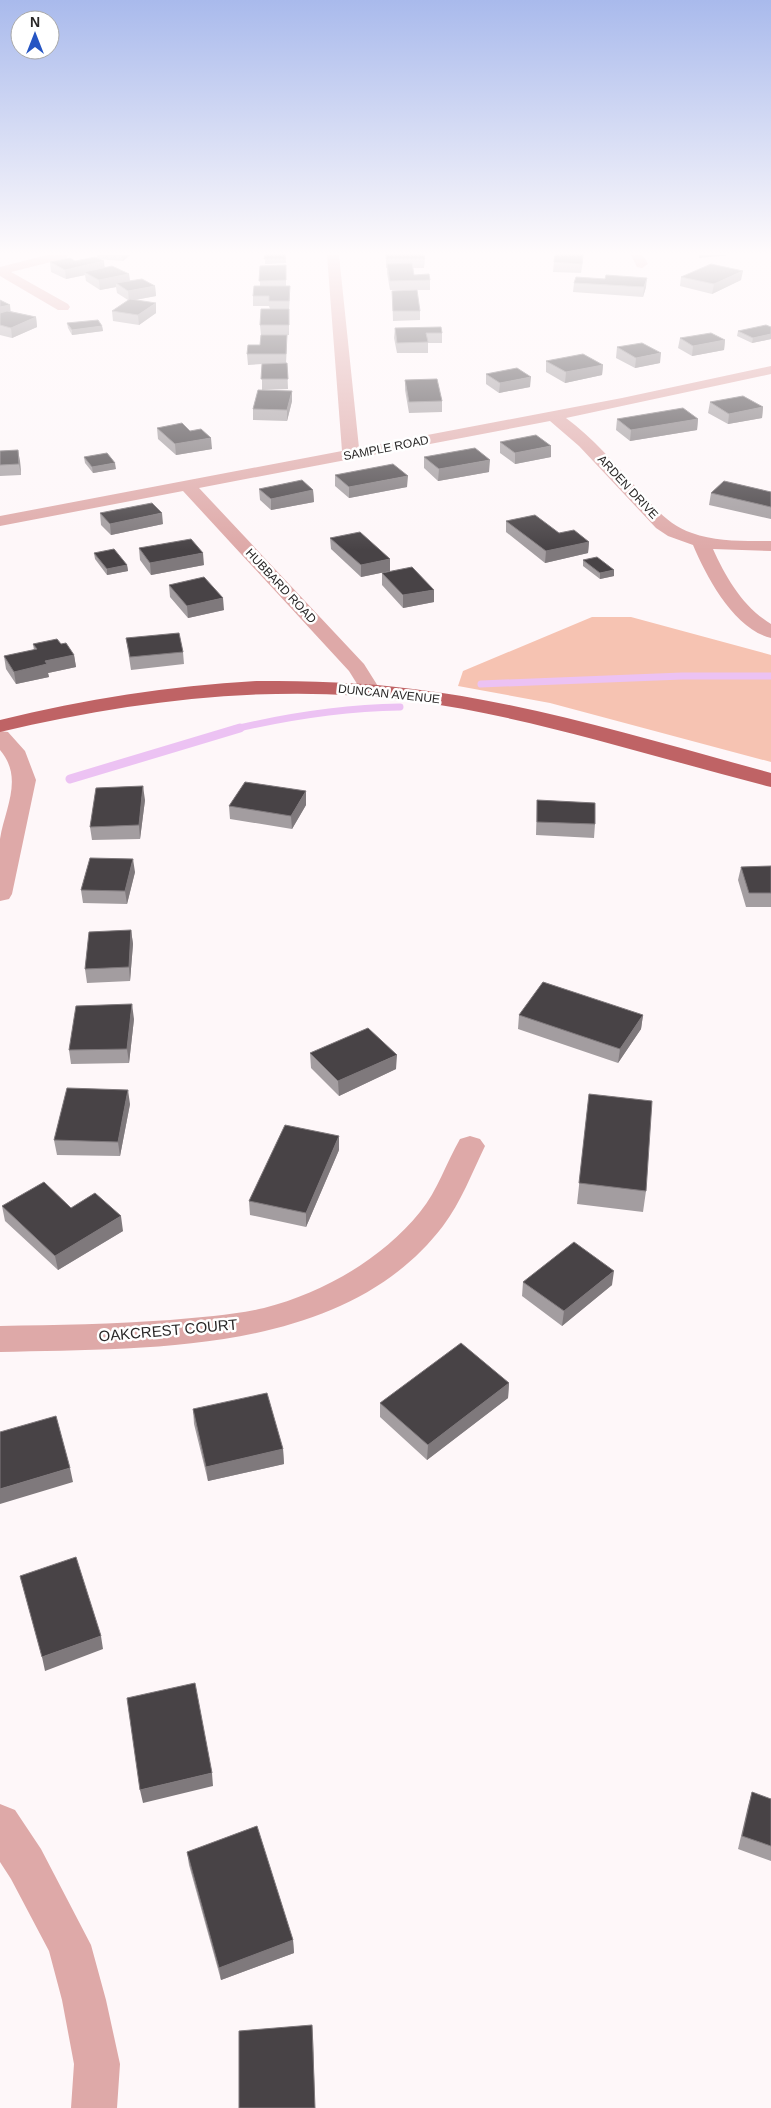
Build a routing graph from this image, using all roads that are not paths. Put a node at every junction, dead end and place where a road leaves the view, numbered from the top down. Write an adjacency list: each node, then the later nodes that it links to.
1 (342, 353): 4 (street)
2 (771, 370): 3 (street, SAMPLE ROAD)
3 (553, 416): 4 (street, SAMPLE ROAD); 7 (street, ARDEN DRIVE)
4 (351, 455): 5 (street, SAMPLE ROAD)
5 (187, 486): 6 (street, SAMPLE ROAD); 10 (street, HUBBARD ROAD)
6 (0, 521)
7 (700, 540): 8 (street, ARDEN DRIVE); 9 (street)
8 (771, 546)
9 (771, 632)
10 (371, 691): 11 (main road, DUNCAN AVENUE); 13 (main road, DUNCAN AVENUE)
11 (0, 726)
12 (0, 737): 14 (street)
13 (771, 780)
14 (0, 894)
15 (470, 1146): 16 (street, OAKCREST COURT)
16 (0, 1339)
17 (0, 1825): 18 (street)
18 (94, 2108)

